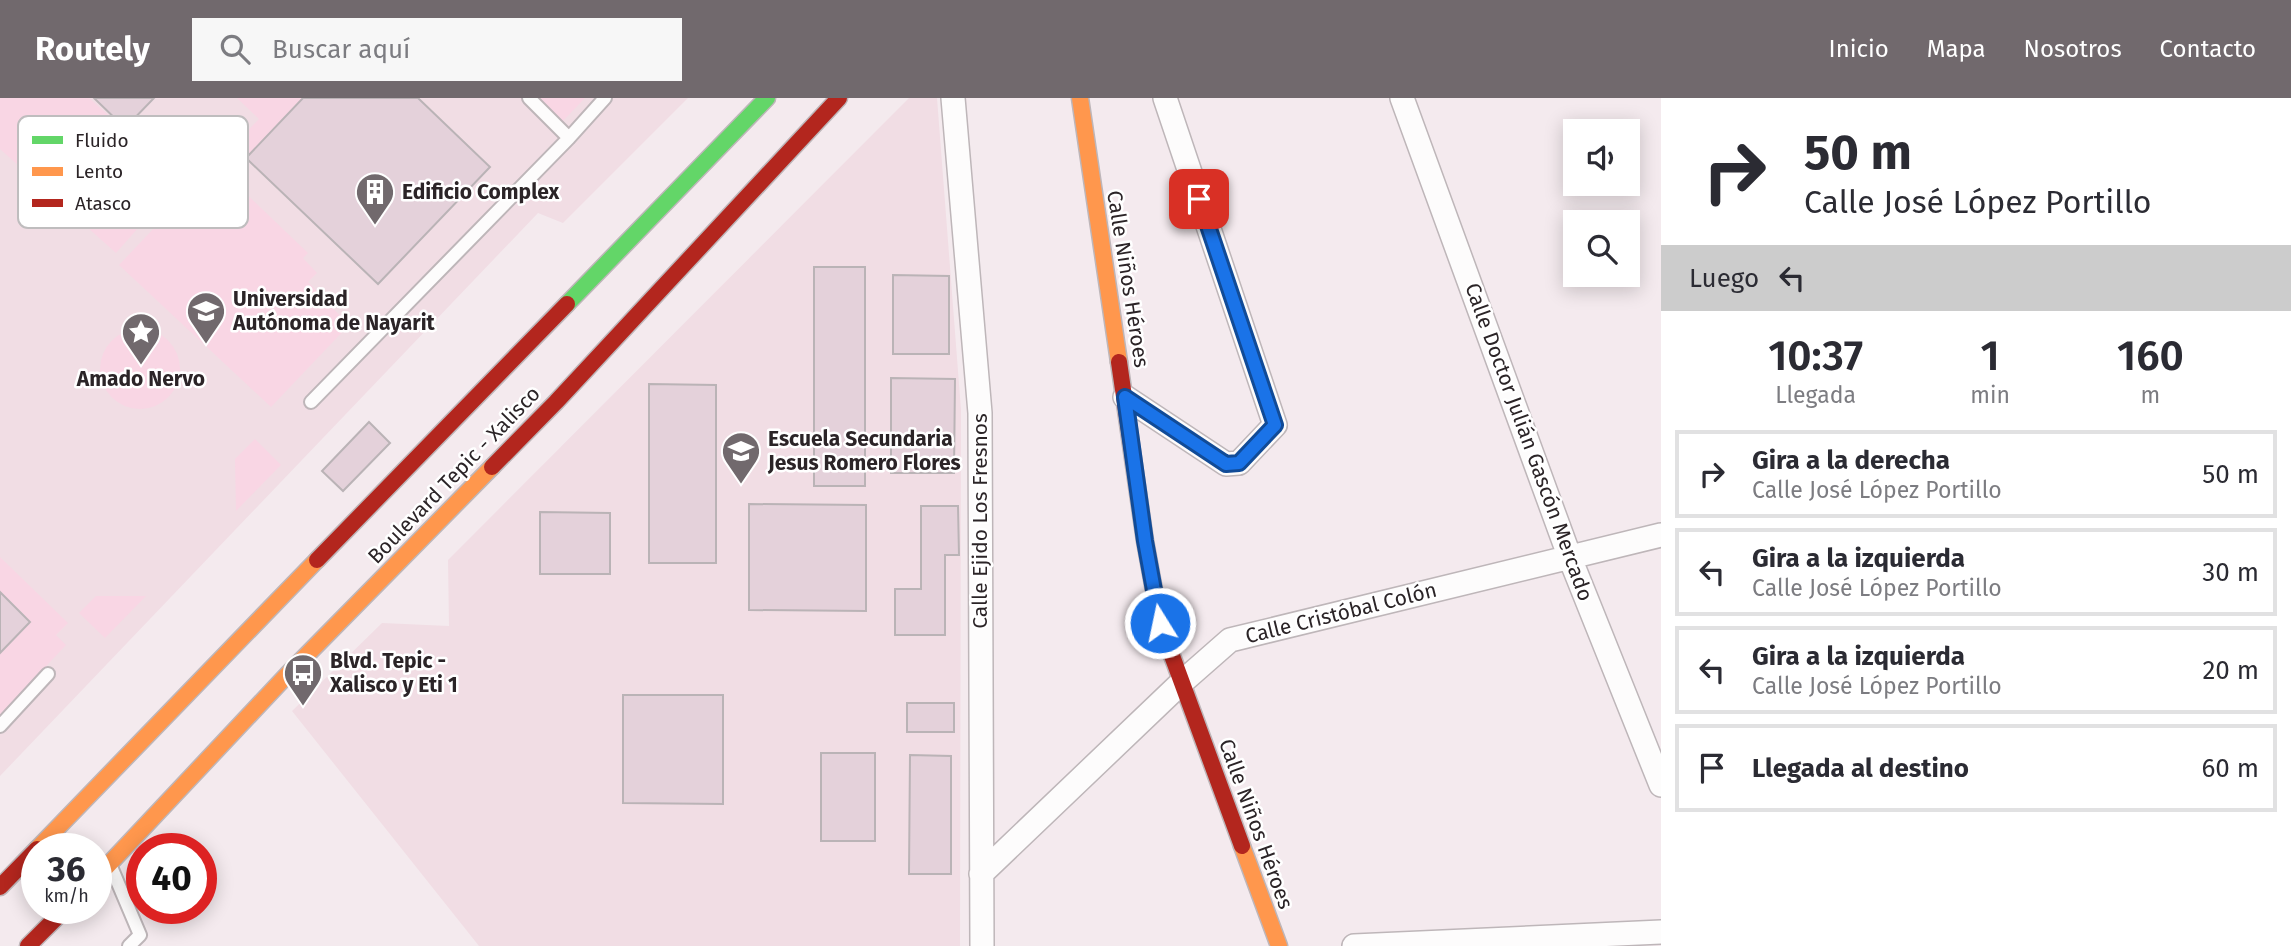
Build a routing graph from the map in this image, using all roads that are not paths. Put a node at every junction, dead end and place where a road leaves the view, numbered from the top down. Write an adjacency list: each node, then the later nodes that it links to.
1 (528, 98): 9 (lane)
2 (605, 98): 9 (lane)
3 (767, 98): 18 (main road, Boulevard Tepic - Xalisco)
4 (839, 98): 19 (main road, Boulevard Tepic - Xalisco)
5 (953, 98): 22 (street, Calle Ejido Los Fresnos)
6 (1080, 98): 10 (main road, Calle Niños Héroes)
7 (1165, 98): 10 (street)
8 (1402, 98): 13 (street, Calle Doctor Julián Gascón Mercado)
9 (569, 138): 11 (lane)
10 (1125, 397): 15 (main road, Calle Niños Héroes)
11 (311, 402)
12 (1661, 535): 13 (street, Calle Cristóbal Colón)
13 (1570, 558): 15 (street, Calle Cristóbal Colón); 17 (street, Calle Doctor Julián Gascón Mercado)
14 (48, 674): 16 (lane)
15 (1181, 682): 22 (street, Calle Cristóbal Colón); 29 (main road, Calle Niños Héroes)
16 (0, 726)
17 (1661, 785)
18 (53, 833)
19 (112, 863)
20 (21, 865): 23 (main road, Boulevard Tepic - Xalisco)
21 (112, 870): 27 (lane)
22 (981, 874): 28 (street, Calle Ejido Los Fresnos)
23 (0, 887)
24 (50, 924): 26 (main road)
25 (1661, 932): 30 (street)
26 (28, 946)
27 (129, 946)
28 (982, 946)
29 (1279, 946)
30 (1354, 946)

